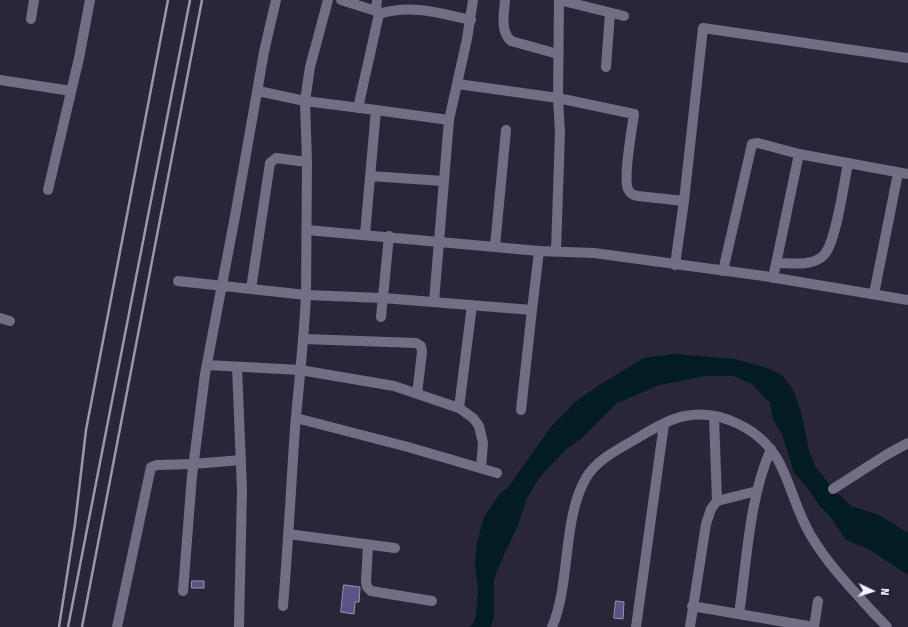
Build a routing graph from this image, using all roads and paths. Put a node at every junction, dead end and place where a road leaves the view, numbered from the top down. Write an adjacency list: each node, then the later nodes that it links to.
1 (34, 0): 13 (street)
2 (90, 0): 20 (street)
3 (276, 0): 21 (street)
4 (328, 0): 23 (street)
5 (341, 0): 10 (street)
6 (377, 0): 10 (street)
7 (473, 0): 14 (street)
8 (505, 0): 15 (street)
9 (559, 0): 11 (street); 15 (street)
10 (378, 13): 14 (street); 24 (street)
11 (610, 13): 12 (street); 17 (street)
12 (624, 16)
13 (31, 19)
14 (471, 20): 19 (street)
15 (558, 54): 22 (street)
16 (908, 58): 35 (street)
17 (606, 68)
18 (0, 80): 20 (street)
19 (458, 84): 22 (street); 26 (street)
20 (71, 90): 34 (street)
21 (258, 91): 23 (street); 48 (street)
22 (558, 98): 35 (street); 42 (street)
23 (305, 100): 24 (street); 29 (street)
24 (358, 108): 25 (street)
25 (376, 110): 26 (street); 32 (street)
26 (449, 120): 33 (street)
27 (506, 130): 40 (street)
28 (799, 154): 30 (street); 43 (street); 45 (street)
29 (307, 162): 36 (street); 49 (street)
30 (848, 163): 31 (street); 43 (street)
31 (903, 174): 50 (street)
32 (370, 176): 33 (street); 37 (street)
33 (443, 181): 39 (street)
34 (48, 190)
35 (684, 201): 44 (street)
36 (307, 230): 37 (street); 51 (street)
37 (365, 234): 38 (street)
38 (389, 236): 39 (street); 52 (street)
39 (439, 241): 40 (street); 54 (street)
40 (495, 246): 41 (street)
41 (539, 250): 42 (street); 56 (street)
42 (556, 250): 44 (street)
43 (776, 263): 46 (street)
44 (675, 265): 45 (street)
45 (723, 271): 46 (street)
46 (773, 278): 50 (street)
47 (178, 281): 48 (street)
48 (223, 286): 49 (street); 61 (street)
49 (251, 289): 51 (street)
50 (874, 294): 53 (street)
51 (306, 295): 52 (street); 60 (street)
52 (383, 298): 54 (street); 57 (street)
53 (908, 300)
54 (434, 302): 55 (street)
55 (472, 306): 56 (street); 65 (street)
56 (532, 310): 66 (street)
57 (381, 317)
58 (0, 318): 59 (street)
59 (10, 321)
60 (304, 339): 63 (street); 64 (street)
61 (207, 365): 62 (street); 73 (street)
62 (237, 367): 63 (street); 72 (street)
63 (300, 370): 64 (street); 68 (street)
64 (417, 394): 65 (street)
65 (459, 408): 74 (street)
66 (521, 410)
67 (714, 416): 69 (street); 71 (street); 78 (street)
68 (296, 418): 74 (street); 79 (street)
69 (664, 424): 90 (street); 91 (street)
70 (908, 443): 76 (street)
71 (771, 449): 77 (street); 94 (street)
72 (241, 460): 73 (street); 89 (street)
73 (193, 464): 82 (street); 88 (street)
74 (481, 468): 75 (street)
75 (497, 473)
76 (833, 489)
77 (757, 491): 78 (street); 87 (street)
78 (717, 501): 86 (street)
79 (288, 534): 80 (street); 85 (street)
80 (368, 544): 81 (street); 83 (street)
81 (396, 548)
82 (184, 591)
83 (432, 601)
84 (818, 601): 93 (street)
85 (283, 606)
86 (692, 606): 87 (street); 92 (street)
87 (739, 614): 93 (street)
88 (118, 627)
89 (239, 627)
90 (552, 627)
91 (636, 627)
92 (690, 627)
93 (814, 627)
94 (887, 627)

